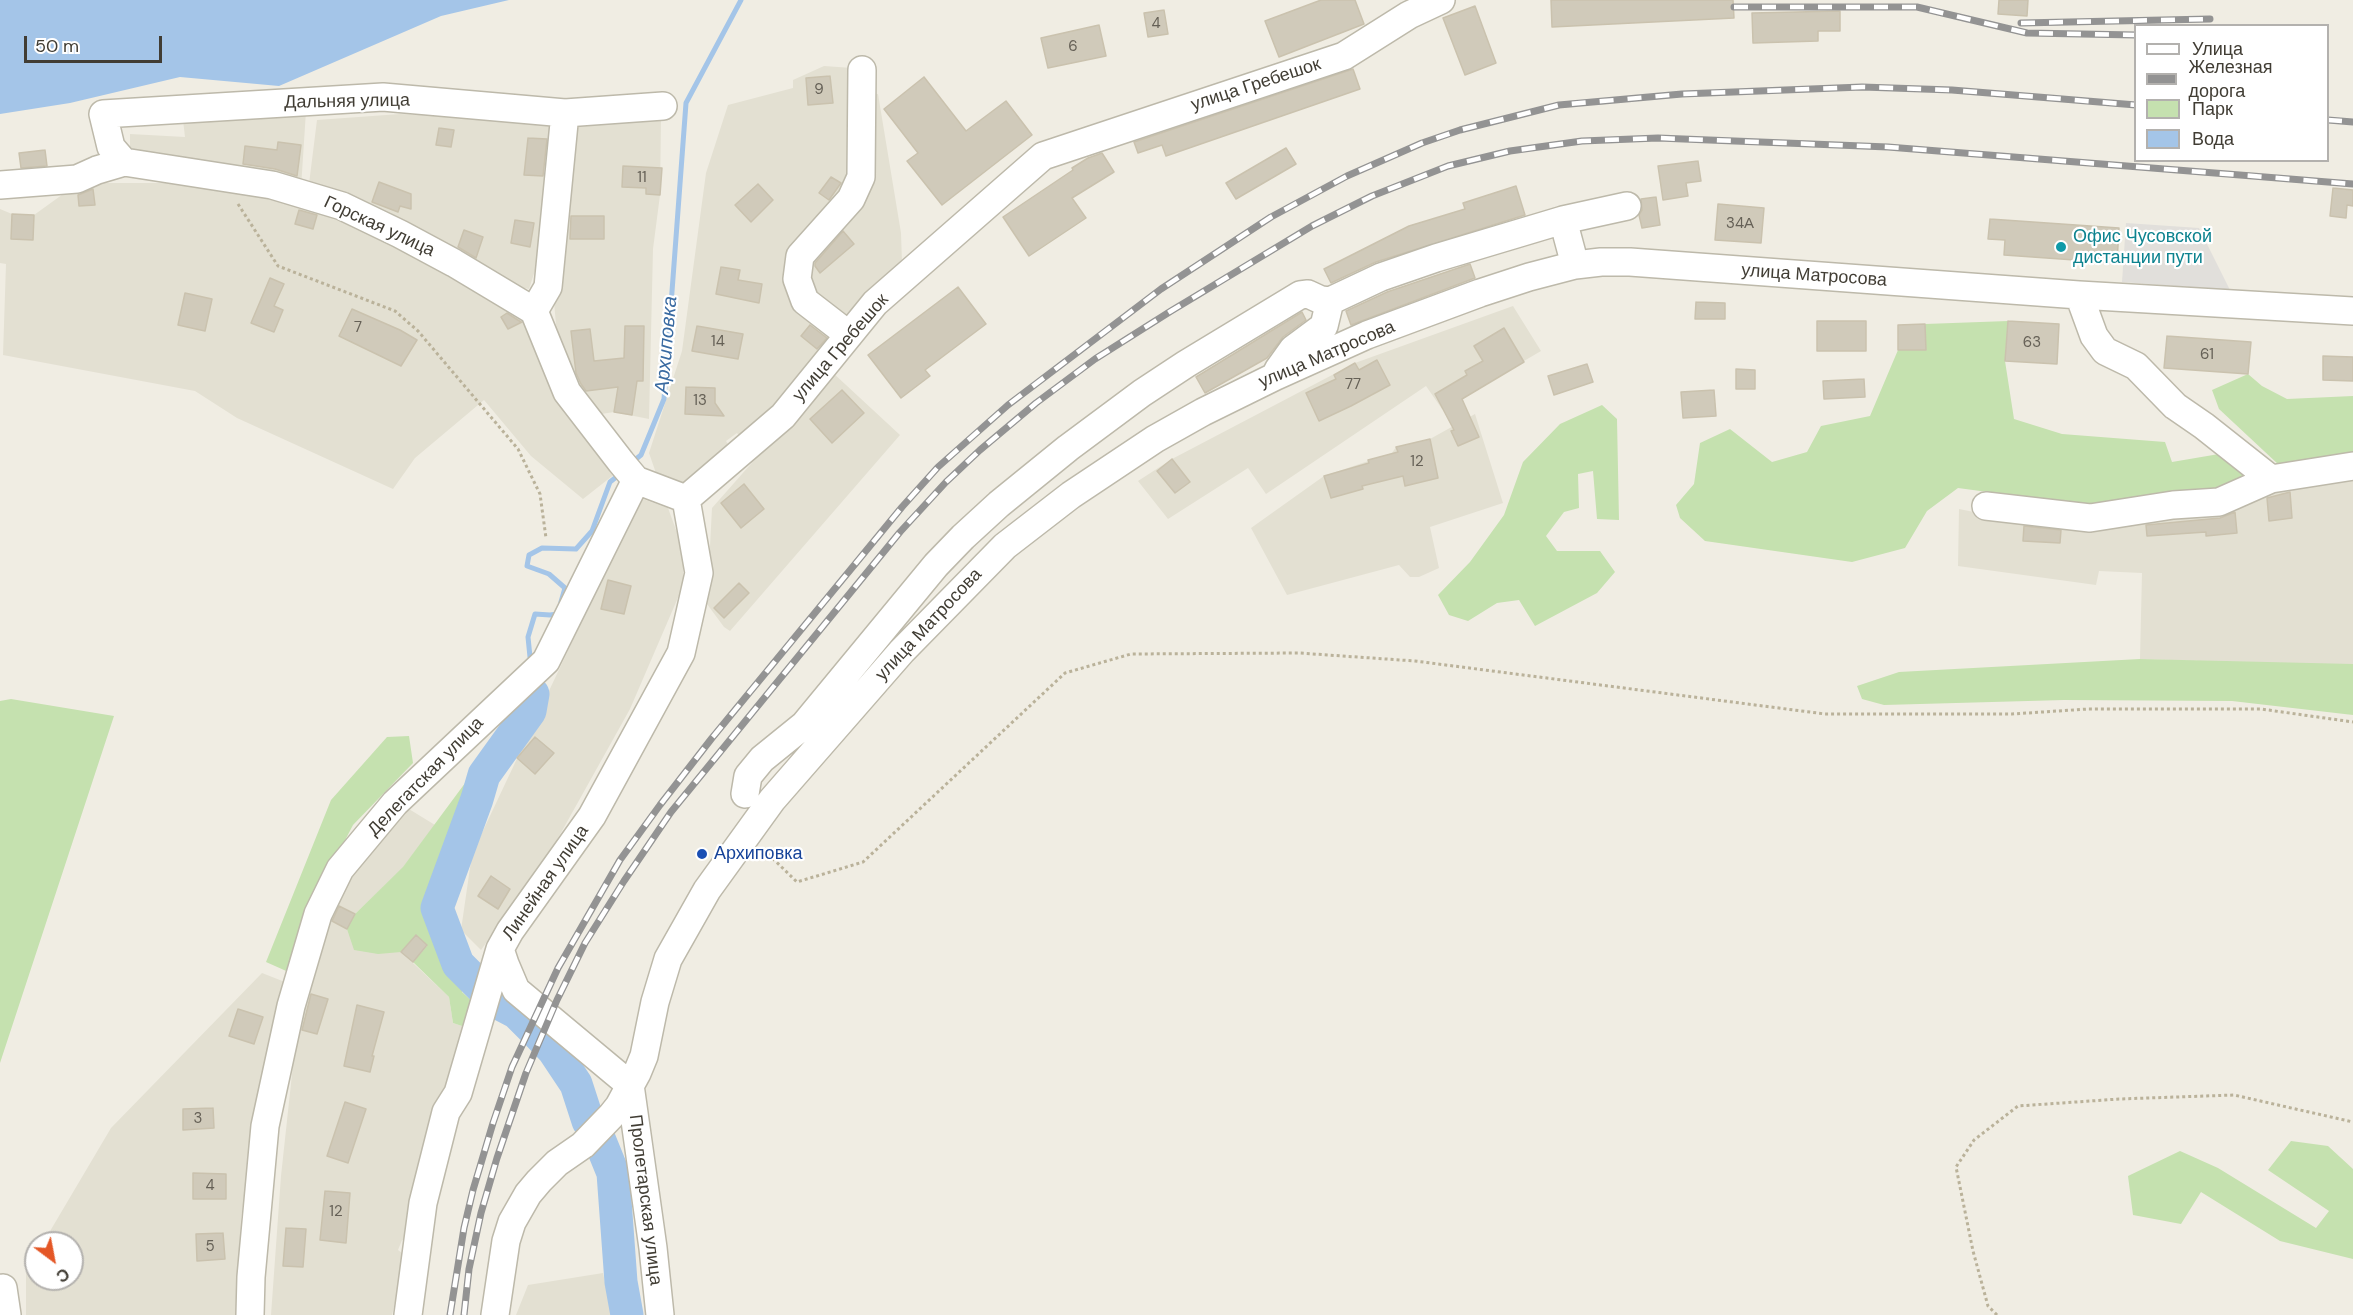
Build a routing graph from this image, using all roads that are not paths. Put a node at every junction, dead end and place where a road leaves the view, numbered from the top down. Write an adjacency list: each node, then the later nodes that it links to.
1 (1441, 0): 14 (street, улица Гребешок)
2 (862, 70): 14 (street)
3 (663, 106): 4 (street, Дальняя улица)
4 (565, 113): 5 (street, Дальняя улица); 12 (street)
5 (124, 162): 6 (street); 12 (street, Горская улица)
6 (0, 185)
7 (1627, 206): 8 (street)
8 (1563, 220): 9 (street); 11 (street)
9 (1575, 265): 10 (street, улица Матросова); 15 (street, улица Матросова)
10 (2079, 295): 13 (street, улица Матросова); 18 (street)
11 (1330, 301): 15 (street); 21 (street)
12 (534, 311): 17 (street)
13 (2353, 312)
14 (849, 335): 19 (street, улица Гребешок)
15 (1275, 376): 23 (street, улица Матросова)
16 (2353, 466): 18 (street)
17 (628, 471): 19 (street); 26 (street, Делегатская улица)
18 (2271, 479): 20 (street)
19 (686, 499): 22 (street, Линейная улица)
20 (1986, 506)
21 (745, 794)
22 (496, 960): 23 (street); 27 (street, Линейная улица)
23 (630, 1085): 28 (street); 29 (street, Пролетарская улица)
24 (3, 1288): 25 (street)
25 (7, 1315)
26 (250, 1315)
27 (408, 1315)
28 (495, 1315)
29 (660, 1315)

